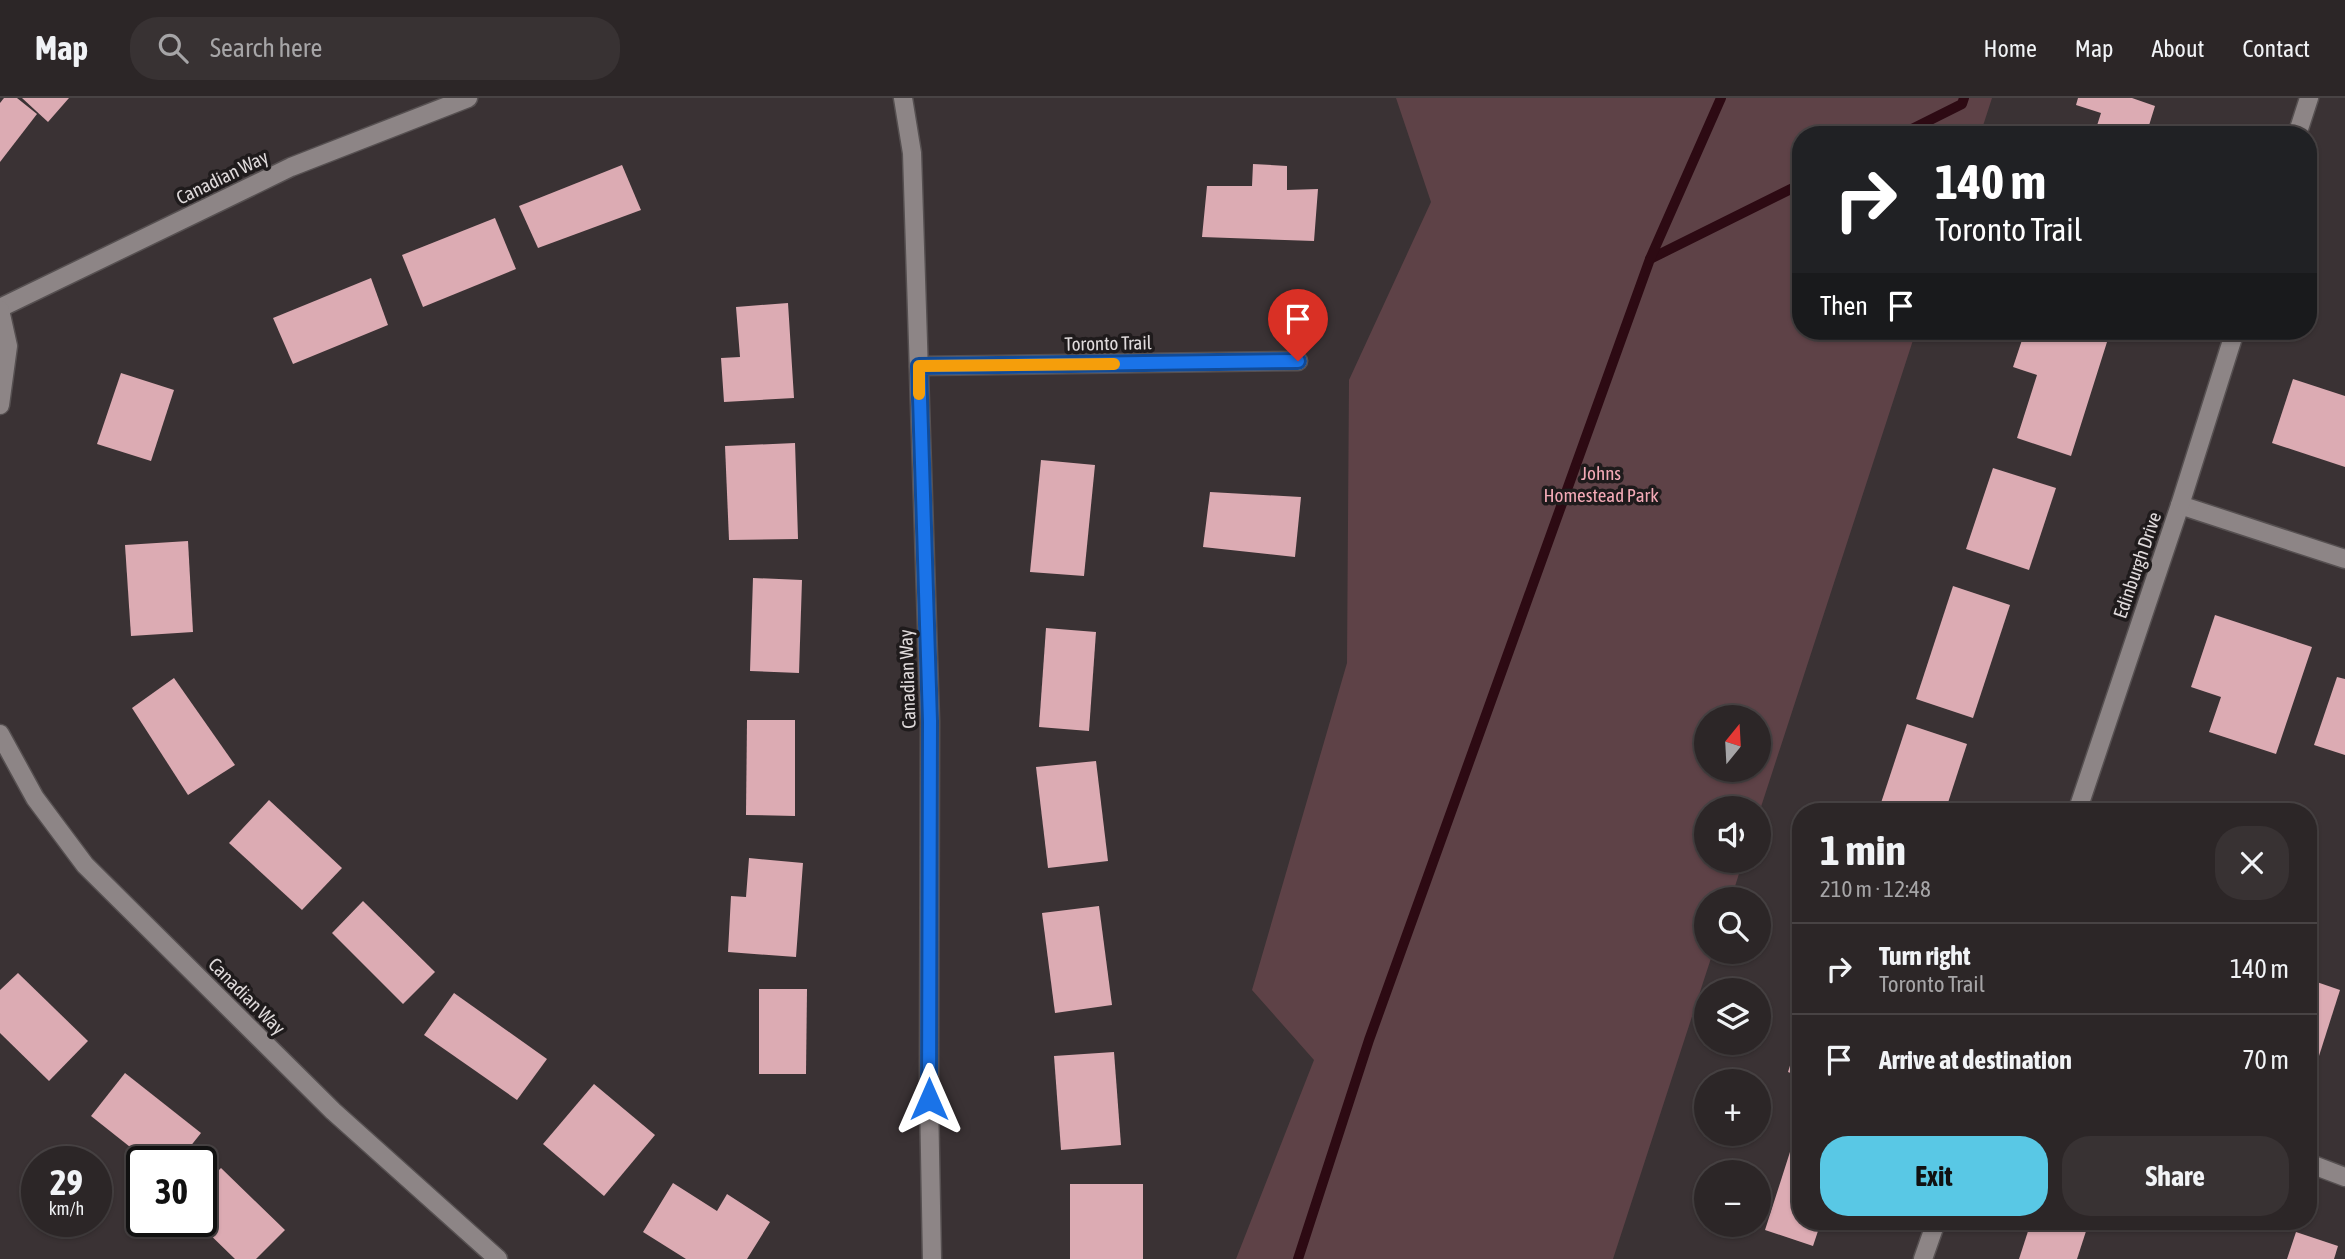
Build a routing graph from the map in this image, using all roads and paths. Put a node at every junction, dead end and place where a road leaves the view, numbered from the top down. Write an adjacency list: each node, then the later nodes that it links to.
1 (468, 98): 5 (street, Canadian Way)
2 (903, 98): 8 (street, Canadian Way)
3 (2309, 98): 4 (street)
4 (2300, 126)
5 (0, 309): 9 (street, Canadian Way)
6 (2232, 340): 10 (street, Edinburgh Drive)
7 (1298, 361): 8 (street, Toronto Trail)
8 (919, 366): 18 (street, Canadian Way)
9 (0, 405)
10 (2180, 505): 11 (street); 13 (street, Edinburgh Drive)
11 (2345, 559)
12 (0, 734): 17 (street, Canadian Way)
13 (2080, 803)
14 (2317, 1166): 15 (street)
15 (2345, 1177)
16 (1933, 1230): 19 (street)
17 (498, 1259)
18 (932, 1259)
19 (1923, 1259)

